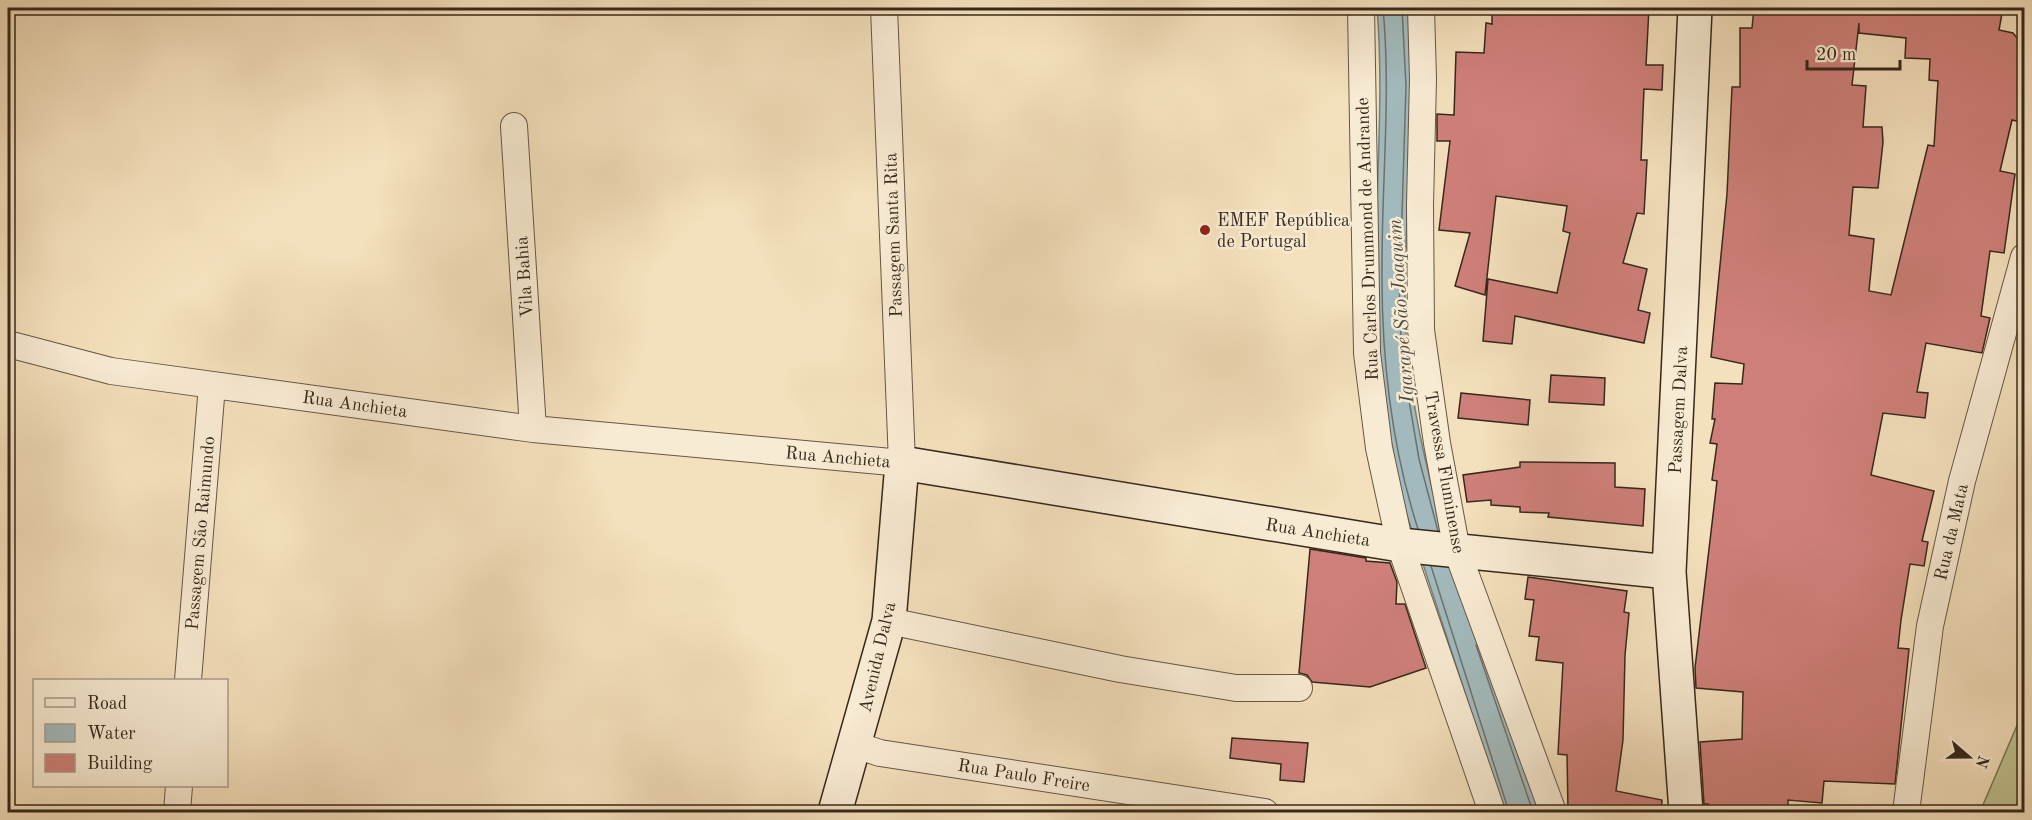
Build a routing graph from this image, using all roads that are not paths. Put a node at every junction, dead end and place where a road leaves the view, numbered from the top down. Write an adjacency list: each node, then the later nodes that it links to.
1 (884, 8): 10 (street, Passagem Santa Rita)
2 (1361, 8): 11 (street, Rua Carlos Drummond de Andrande)
3 (1421, 8): 12 (street, Travessa Fluminense)
4 (1695, 8): 13 (street, Passagem Dalva)
5 (514, 126): 9 (street, Vila Bahia)
6 (2025, 257): 25 (street, Rua da Mata)
7 (8, 344): 8 (street, Rua Anchieta)
8 (212, 385): 9 (street, Rua Anchieta); 15 (street, Passagem São Raimundo)
9 (533, 429): 10 (street, Rua Anchieta)
10 (902, 463): 11 (street, Rua Anchieta); 14 (street, Avenida Dalva)
11 (1404, 546): 12 (street, Rua Anchieta); 22 (street, Rua Carlos Drummond de Andrande)
12 (1455, 551): 13 (street, Rua Anchieta); 23 (street, Travessa Fluminense)
13 (1669, 572): 24 (street, Passagem Dalva)
14 (889, 621): 16 (street); 17 (street, Avenida Dalva)
15 (188, 679)
16 (1299, 688)
17 (855, 745): 20 (street, Avenida Dalva); 21 (street, Rua Paulo Freire)
18 (179, 787): 19 (street)
19 (177, 813)
20 (835, 813)
21 (1265, 813)
22 (1492, 813)
23 (1553, 813)
24 (1686, 813)
25 (1906, 813)

